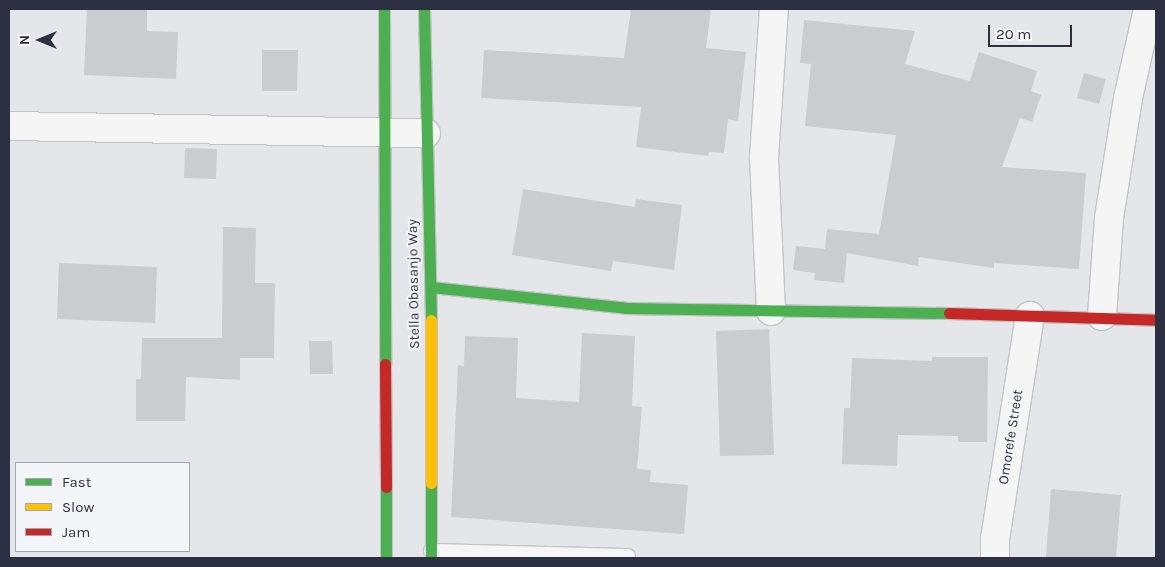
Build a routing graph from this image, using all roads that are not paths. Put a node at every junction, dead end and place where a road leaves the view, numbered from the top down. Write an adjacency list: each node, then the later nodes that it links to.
1 (384, 9): 6 (street)
2 (424, 9): 7 (street, Stella Obasanjo Way)
3 (774, 9): 9 (street)
4 (1148, 9): 11 (street)
5 (9, 126): 6 (street)
6 (384, 132): 7 (street); 15 (street)
7 (426, 133): 8 (street, Stella Obasanjo Way)
8 (430, 287): 9 (street); 13 (street, Stella Obasanjo Way)
9 (772, 311): 10 (street)
10 (1030, 316): 11 (street); 16 (street, Omorefe Street)
11 (1102, 316): 12 (street)
12 (1156, 320)
13 (431, 554): 14 (lane)
14 (628, 556)
15 (386, 558)
16 (995, 558)

